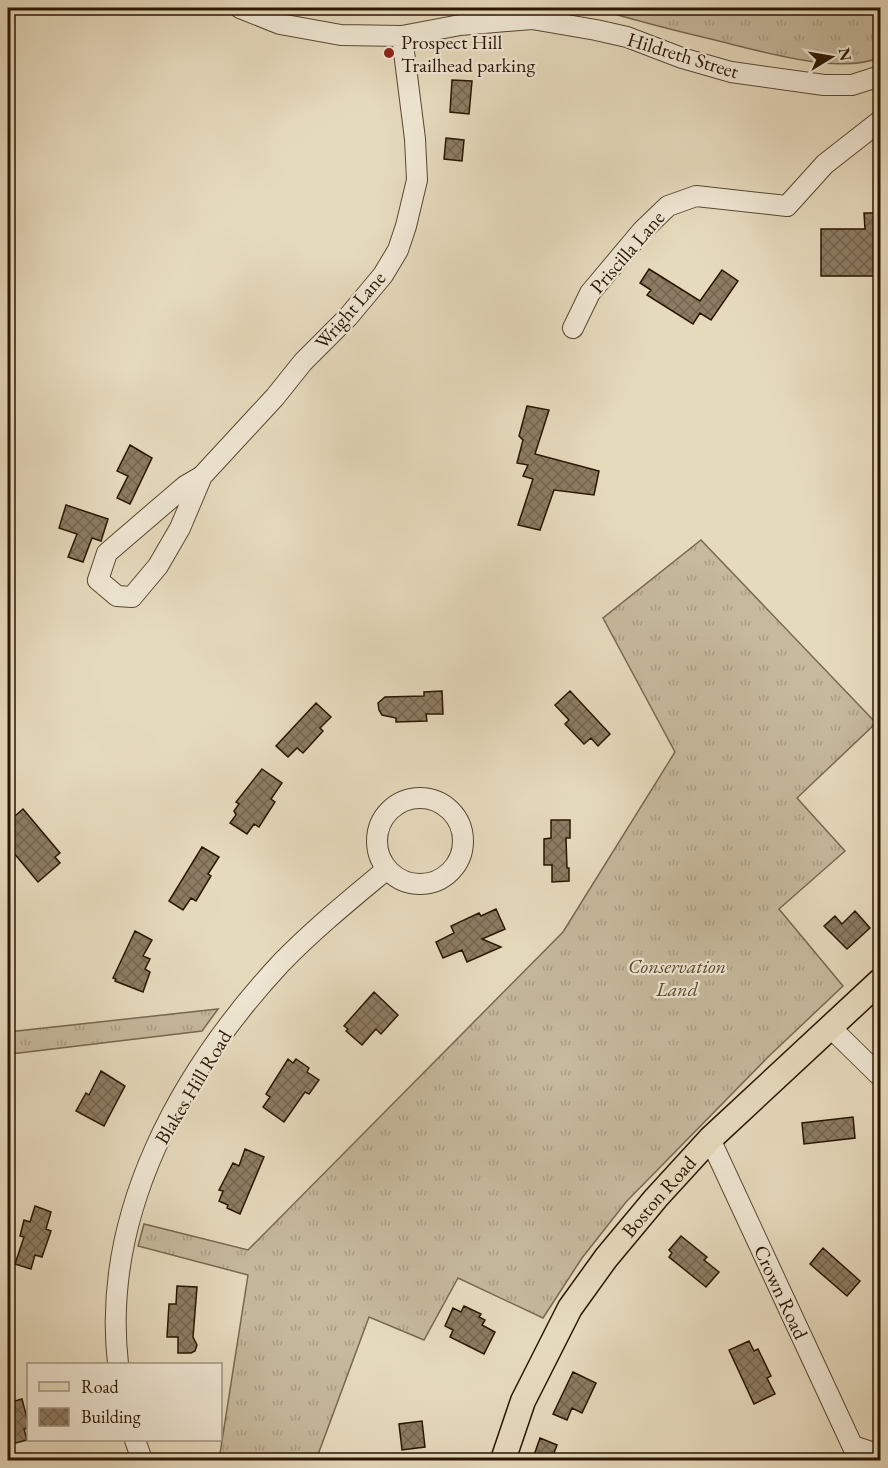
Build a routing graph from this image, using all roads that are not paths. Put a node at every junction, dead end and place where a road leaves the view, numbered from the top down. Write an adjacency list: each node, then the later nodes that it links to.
1 (240, 8): 2 (street, Hildreth Street)
2 (402, 36): 3 (street, Hildreth Street); 6 (street, Wright Lane)
3 (880, 76)
4 (880, 121): 5 (street, Priscilla Lane)
5 (573, 328)
6 (202, 476): 6 (street, Wright Lane)
7 (387, 869): 7 (street); 12 (street, Blakes Hill Road)
8 (880, 981): 9 (main road, Boston Road)
9 (830, 1028): 10 (street); 11 (main road, Boston Road)
10 (880, 1076)
11 (710, 1139): 14 (street, Crown Road); 17 (main road, Boston Road)
12 (118, 1363)
13 (135, 1441): 16 (street)
14 (856, 1453): 15 (street, Crown Road)
15 (880, 1455)
16 (142, 1461)
17 (503, 1461)

